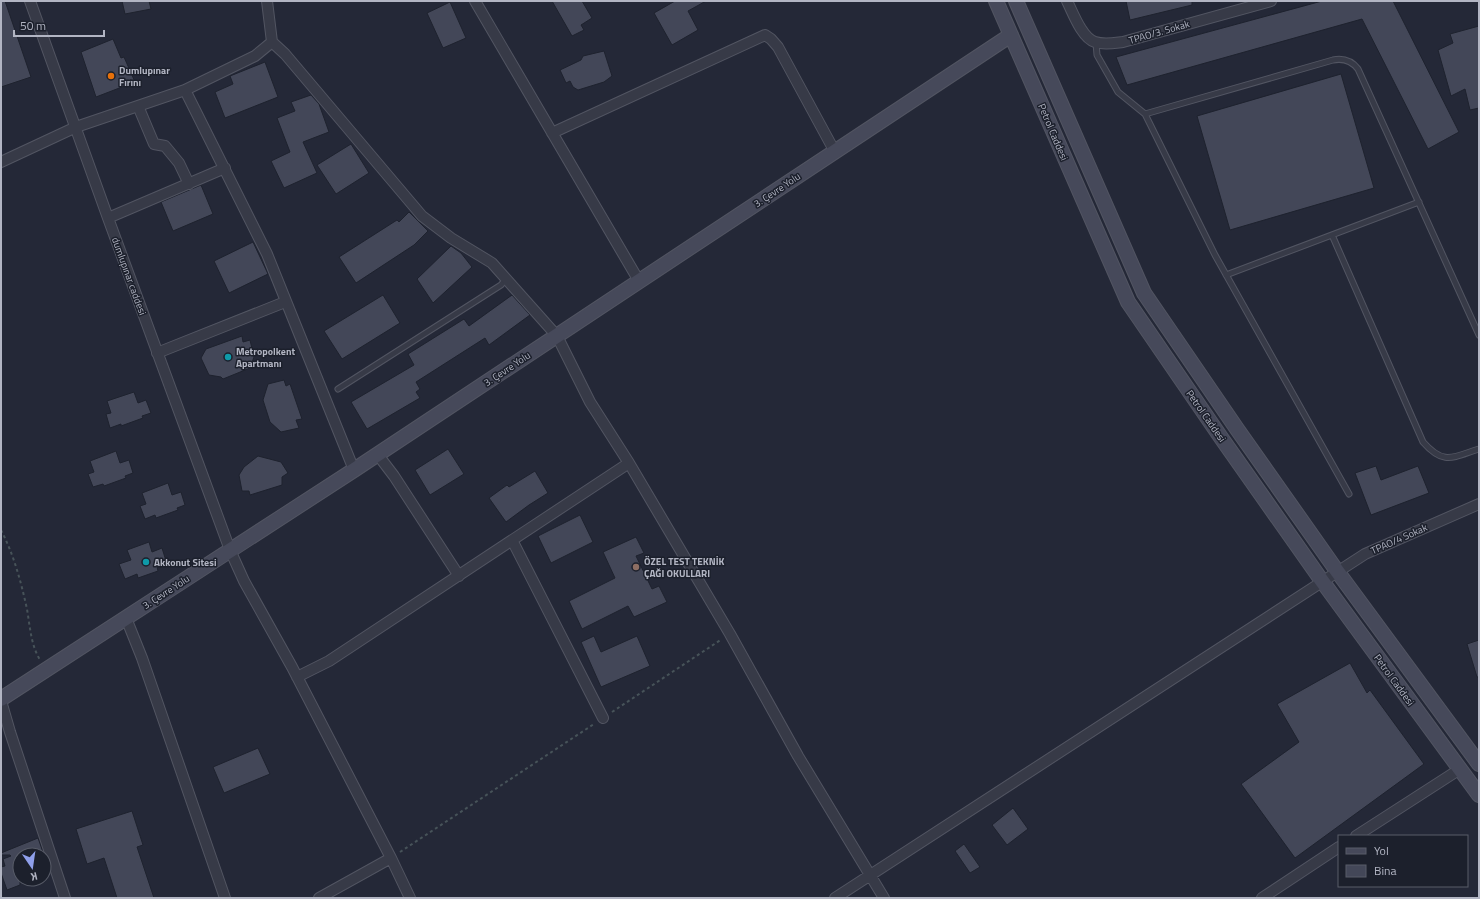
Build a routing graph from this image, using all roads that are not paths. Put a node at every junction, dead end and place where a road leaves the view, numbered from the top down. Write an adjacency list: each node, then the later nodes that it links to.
1 (30, 1): 14 (street, dumlupınar caddesi)
2 (267, 1): 9 (street)
3 (475, 1): 15 (street)
4 (996, 1): 8 (main road, Petrol Caddesi)
5 (1016, 1): 39 (main road, Petrol Caddesi)
6 (1067, 1): 10 (street)
7 (1271, 1): 10 (street, TPAO/3. Sokak)
8 (1011, 35): 16 (main road, 3. Çevre Yolu); 41 (main road, Petrol Caddesi)
9 (272, 42): 11 (street); 24 (street)
10 (1096, 43): 13 (lane)
11 (185, 90): 12 (street); 18 (street)
12 (138, 106): 14 (street); 19 (street)
13 (1145, 114): 20 (lane); 23 (lane)
14 (76, 127): 17 (street); 21 (street, dumlupınar caddesi)
15 (552, 133): 16 (street); 25 (street)
16 (835, 152): 25 (main road, 3. Çevre Yolu)
17 (1, 162)
18 (226, 168): 19 (street); 26 (street)
19 (189, 184): 21 (street)
20 (1419, 202): 22 (lane); 27 (lane)
21 (108, 218): 29 (street, dumlupınar caddesi)
22 (1332, 235): 23 (lane); 31 (lane)
23 (1226, 275): 35 (lane)
24 (506, 279): 28 (street); 30 (lane)
25 (639, 281): 28 (main road, 3. Çevre Yolu)
26 (285, 302): 29 (street); 34 (street)
27 (1479, 335)
28 (557, 336): 32 (main road, 3. Çevre Yolu); 33 (street)
29 (157, 353): 38 (street, dumlupınar caddesi)
30 (338, 389)
31 (1479, 449)
32 (378, 455): 34 (main road, 3. Çevre Yolu); 40 (street)
33 (629, 463): 37 (street); 52 (street)
34 (354, 470): 38 (main road, 3. Çevre Yolu)
35 (1349, 494)
36 (1479, 504): 39 (street, TPAO/4 Sokak)
37 (512, 540): 40 (street); 45 (street)
38 (230, 550): 42 (main road, 3. Çevre Yolu); 43 (street, dumlupınar caddesi)
39 (1337, 571): 41 (street, TPAO/4 Sokak); 46 (main road, Petrol Caddesi)
40 (459, 576): 43 (street)
41 (1322, 581): 47 (main road, Petrol Caddesi); 52 (street, TPAO/4 Sokak)
42 (126, 618): 44 (main road, 3. Çevre Yolu); 54 (street)
43 (297, 677): 51 (street, dumlupınar caddesi)
44 (1, 700): 53 (street)
45 (603, 718)
46 (1479, 764)
47 (1460, 769): 48 (main road, Petrol Caddesi); 49 (street)
48 (1479, 795)
49 (1358, 835)
50 (1338, 848): 59 (street)
51 (391, 858): 55 (street); 56 (street, dumlupınar caddesi)
52 (870, 875): 57 (street, TPAO/4 Sokak); 58 (street)
53 (65, 898)
54 (225, 898)
55 (318, 898)
56 (410, 898)
57 (835, 898)
58 (884, 898)
59 (1262, 898)

